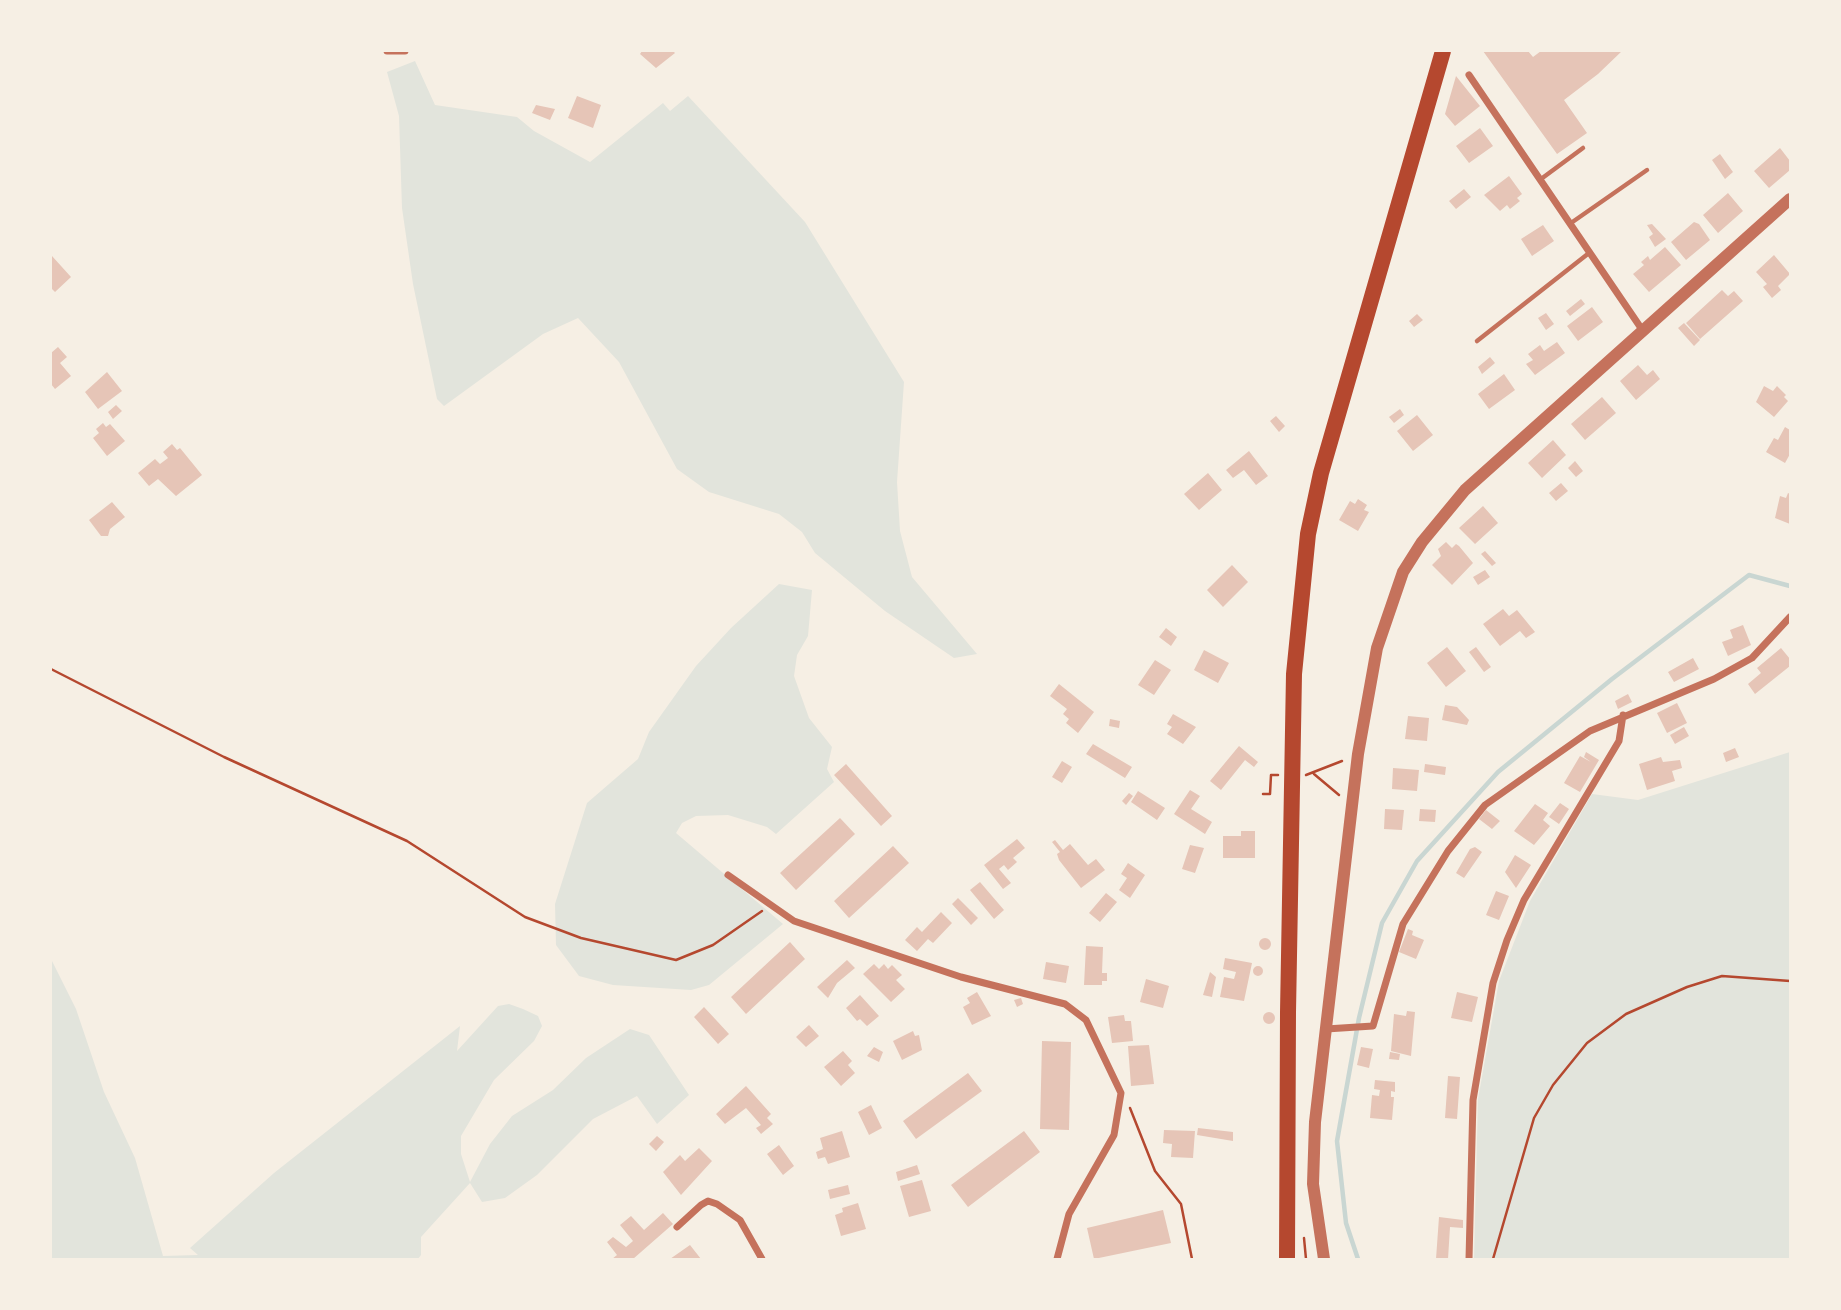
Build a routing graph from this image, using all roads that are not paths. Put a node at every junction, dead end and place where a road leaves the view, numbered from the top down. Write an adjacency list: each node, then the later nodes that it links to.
1 (387, 51): 2 (street)
2 (405, 51)
3 (1443, 51): 20 (main road)
4 (1469, 75): 7 (street)
5 (1583, 149): 7 (lane)
6 (1647, 170): 9 (lane)
7 (1541, 179): 9 (street)
8 (1790, 199): 11 (street)
9 (1570, 224): 10 (street)
10 (1589, 253): 11 (street); 12 (lane)
11 (1643, 331): 16 (street)
12 (1477, 341)
13 (1790, 617): 14 (street)
14 (1623, 716): 16 (street); 22 (street)
15 (727, 875): 19 (street)
16 (1326, 1029): 21 (street)
17 (677, 1227): 18 (street)
18 (762, 1259)
19 (1057, 1259)
20 (1287, 1259)
21 (1324, 1259)
22 (1469, 1259)

